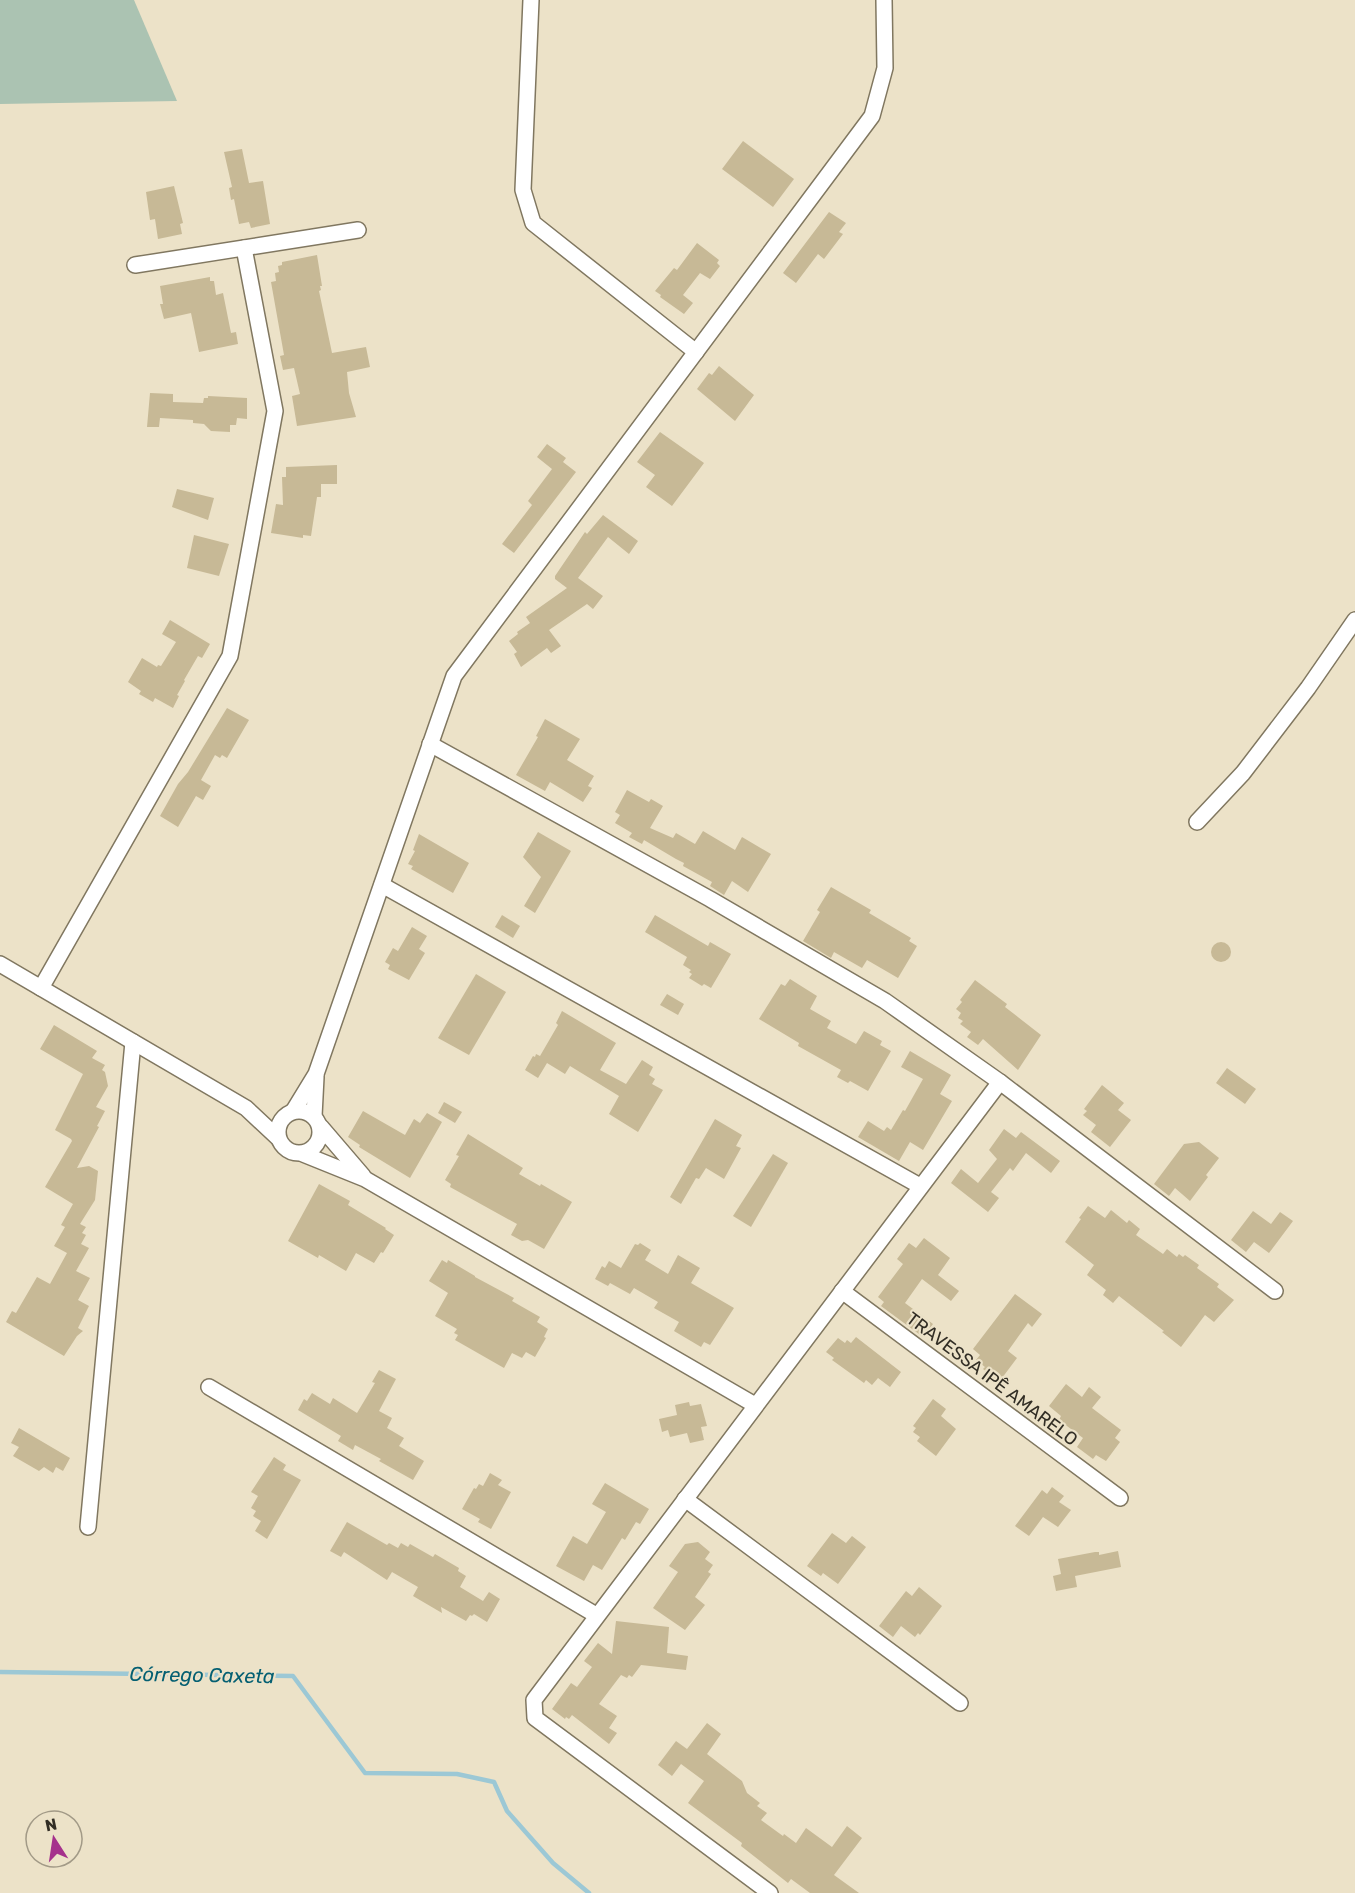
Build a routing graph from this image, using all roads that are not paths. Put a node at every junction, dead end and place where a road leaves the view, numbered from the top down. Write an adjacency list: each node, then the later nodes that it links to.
1 (531, 0): 6 (street)
2 (884, 0): 6 (street)
3 (358, 230): 4 (street)
4 (244, 248): 5 (street); 12 (street)
5 (135, 266)
6 (696, 352): 8 (street)
7 (1355, 620): 9 (street)
8 (430, 744): 10 (street); 15 (street)
9 (1197, 822)
10 (381, 885): 14 (street); 22 (street)
11 (0, 964): 12 (street)
12 (41, 988): 13 (street)
13 (133, 1042): 16 (street); 29 (street)
14 (316, 1074): 17 (street); 18 (street)
15 (1000, 1082): 22 (street); 24 (street)
16 (246, 1108): 17 (street); 19 (street)
17 (289, 1113): 18 (street); 19 (street)
18 (317, 1122): 20 (street); 21 (street)
19 (277, 1137): 20 (street)
20 (303, 1154): 21 (street)
21 (365, 1179): 26 (street)
22 (920, 1186): 23 (street)
23 (842, 1291): 26 (street); 27 (street, TRAVESSA IPÊ AMARELO)
24 (1275, 1291)
25 (209, 1387): 30 (street)
26 (755, 1405): 28 (street)
27 (1120, 1498)
28 (685, 1499): 30 (street); 31 (street)
29 (88, 1527)
30 (596, 1615): 32 (street)
31 (960, 1703)
32 (770, 1893)

